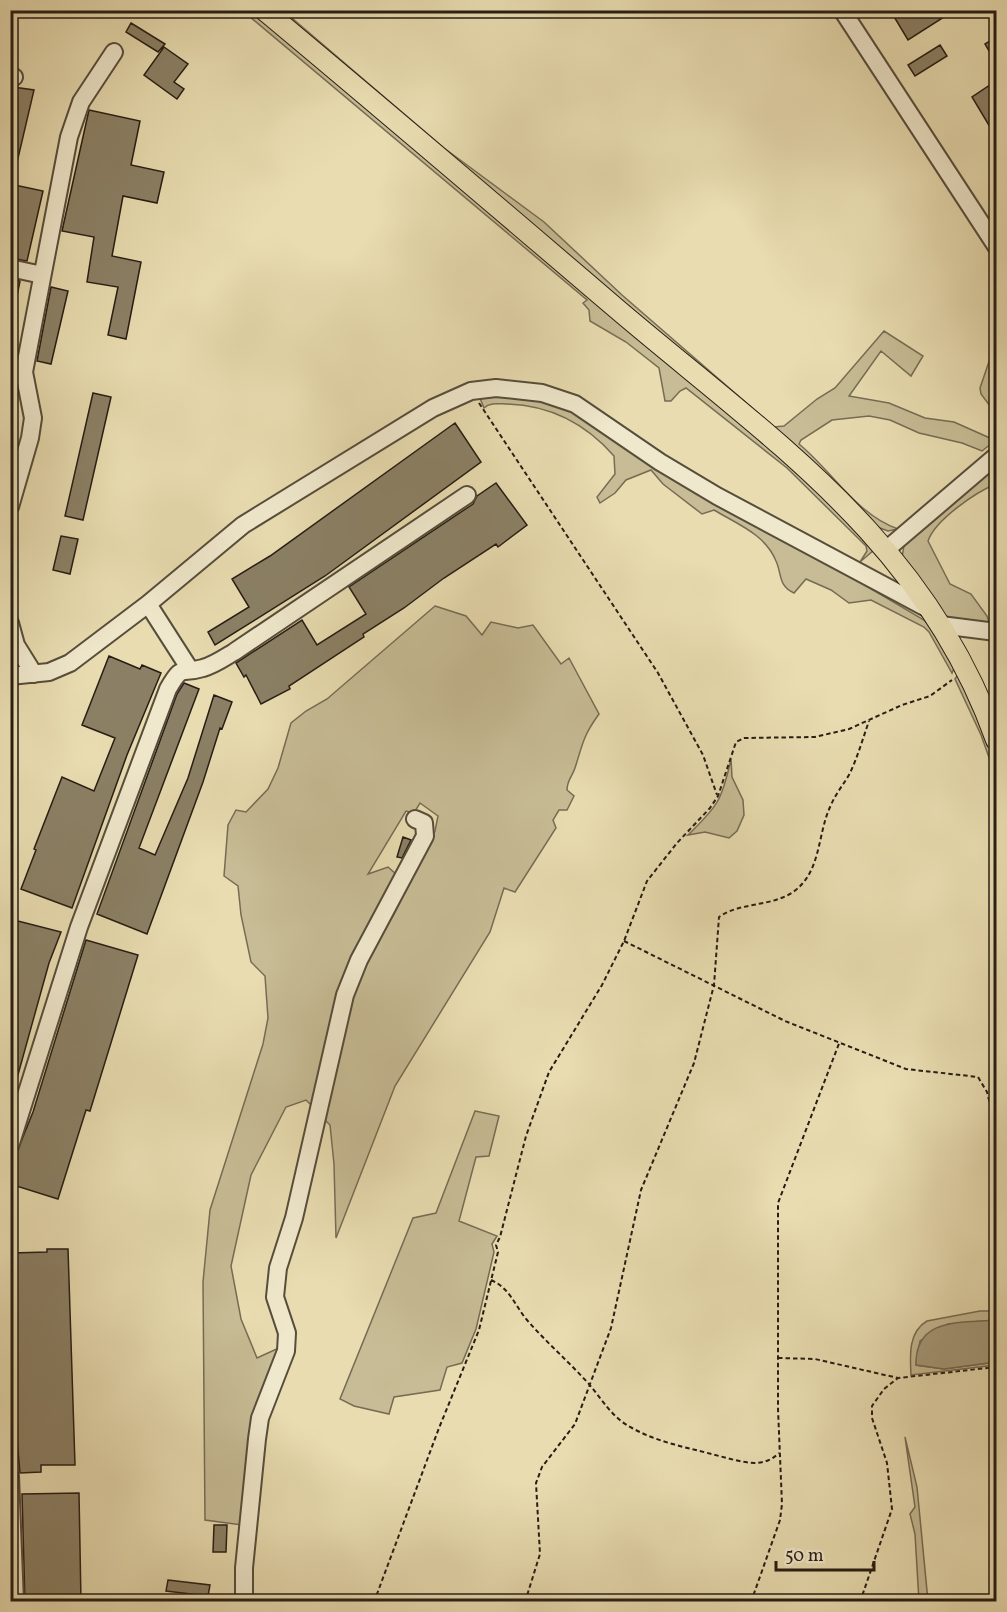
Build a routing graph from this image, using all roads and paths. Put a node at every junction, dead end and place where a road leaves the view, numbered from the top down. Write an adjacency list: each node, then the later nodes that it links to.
1 (842, 10): 4 (street)
2 (274, 13): 11 (main road)
3 (114, 52): 6 (street)
4 (996, 246)
5 (10, 268): 6 (street)
6 (42, 274): 10 (street)
7 (471, 391): 12 (street); 13 (street); 22 (path)
8 (996, 456): 11 (street)
9 (467, 495): 17 (street)
10 (10, 507)
11 (887, 549): 13 (main road)
12 (148, 604): 17 (street); 18 (street)
13 (937, 618): 15 (street); 16 (main road)
14 (10, 622): 18 (street)
15 (996, 632)
16 (961, 662): 20 (path); 21 (main road)
17 (189, 668): 28 (street)
18 (34, 674): 19 (street)
19 (10, 676)
20 (869, 721): 22 (path); 25 (path)
21 (996, 740)
22 (717, 796): 24 (path)
23 (415, 819): 37 (street)
24 (624, 941): 25 (path); 29 (path)
25 (714, 985): 26 (path); 33 (path)
26 (840, 1041): 27 (path); 30 (path)
27 (996, 1128)
28 (10, 1146)
29 (491, 1280): 33 (path); 38 (path)
30 (777, 1358): 32 (path); 34 (path)
31 (996, 1366): 32 (path)
32 (898, 1378): 41 (path)
33 (590, 1386): 34 (path); 39 (path)
34 (779, 1453): 40 (path)
35 (10, 1476): 36 (street)
36 (15, 1602)
37 (244, 1602)
38 (374, 1602)
39 (525, 1602)
40 (751, 1602)
41 (860, 1602)

